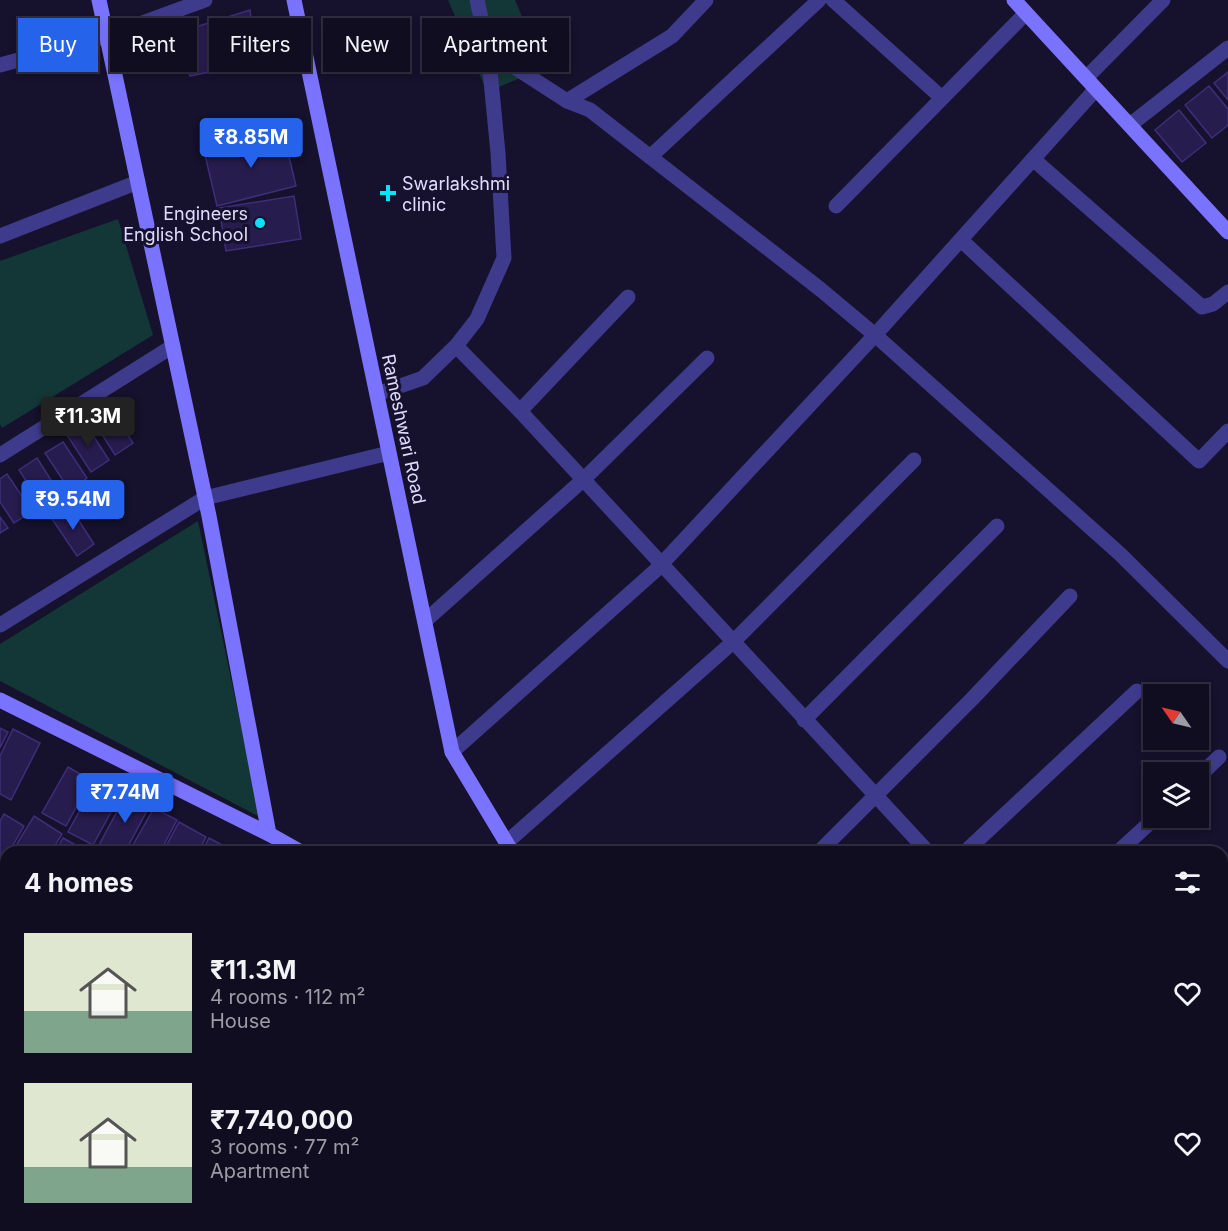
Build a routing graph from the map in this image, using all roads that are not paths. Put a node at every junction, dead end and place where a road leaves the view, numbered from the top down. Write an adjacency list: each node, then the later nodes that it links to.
1 (99, 0): 14 (street)
2 (205, 0): 14 (street)
3 (294, 0): 36 (street, Rameshwari Road)
4 (477, 0): 12 (street)
5 (695, 0): 13 (street)
6 (706, 0): 13 (street)
7 (819, 0): 23 (street)
8 (833, 0): 20 (street)
9 (1014, 0): 11 (street)
10 (1163, 0): 19 (street)
11 (1026, 13): 19 (street); 20 (street)
12 (481, 18)
13 (683, 22): 21 (street)
14 (107, 36): 16 (street); 25 (street)
15 (1228, 48): 22 (street)
16 (0, 65)
17 (490, 72): 34 (street)
18 (521, 72): 21 (street)
19 (1091, 83): 22 (street); 24 (street)
20 (942, 98): 26 (street)
21 (567, 102): 23 (street)
22 (1130, 125): 27 (street)
23 (650, 157): 32 (street)
24 (1033, 159): 29 (street); 30 (street)
25 (138, 182): 28 (street); 33 (street)
26 (836, 206)
27 (1228, 231)
28 (0, 236)
29 (961, 240): 32 (street); 38 (street)
30 (1228, 292)
31 (628, 297): 37 (street)
32 (875, 335): 45 (street); 50 (street)
33 (173, 346): 40 (street); 43 (street)
34 (456, 346): 36 (street); 37 (street)
35 (707, 358): 42 (street)
36 (377, 394): 39 (street, Rameshwari Road)
37 (520, 411): 42 (street)
38 (1228, 431)
39 (389, 453): 43 (street); 47 (street, Rameshwari Road)
40 (0, 455)
41 (914, 460): 49 (street)
42 (584, 479): 45 (street); 47 (street)
43 (205, 498): 48 (street); 59 (street)
44 (997, 526): 53 (street)
45 (662, 563): 49 (street); 54 (street)
46 (1070, 596): 57 (street)
47 (425, 621): 54 (street, Rameshwari Road)
48 (0, 625)
49 (733, 642): 53 (street); 61 (street)
50 (1228, 661)
51 (1137, 691): 64 (street)
52 (0, 700): 59 (street)
53 (804, 720): 57 (street)
54 (452, 752): 60 (street, Rameshwari Road)
55 (1220, 757): 56 (street)
56 (1209, 767)
57 (877, 796): 62 (street); 63 (street)
58 (1144, 828): 65 (street)
59 (274, 842)
60 (508, 846)
61 (510, 846)
62 (825, 846)
63 (923, 846)
64 (971, 846)
65 (1125, 846)

